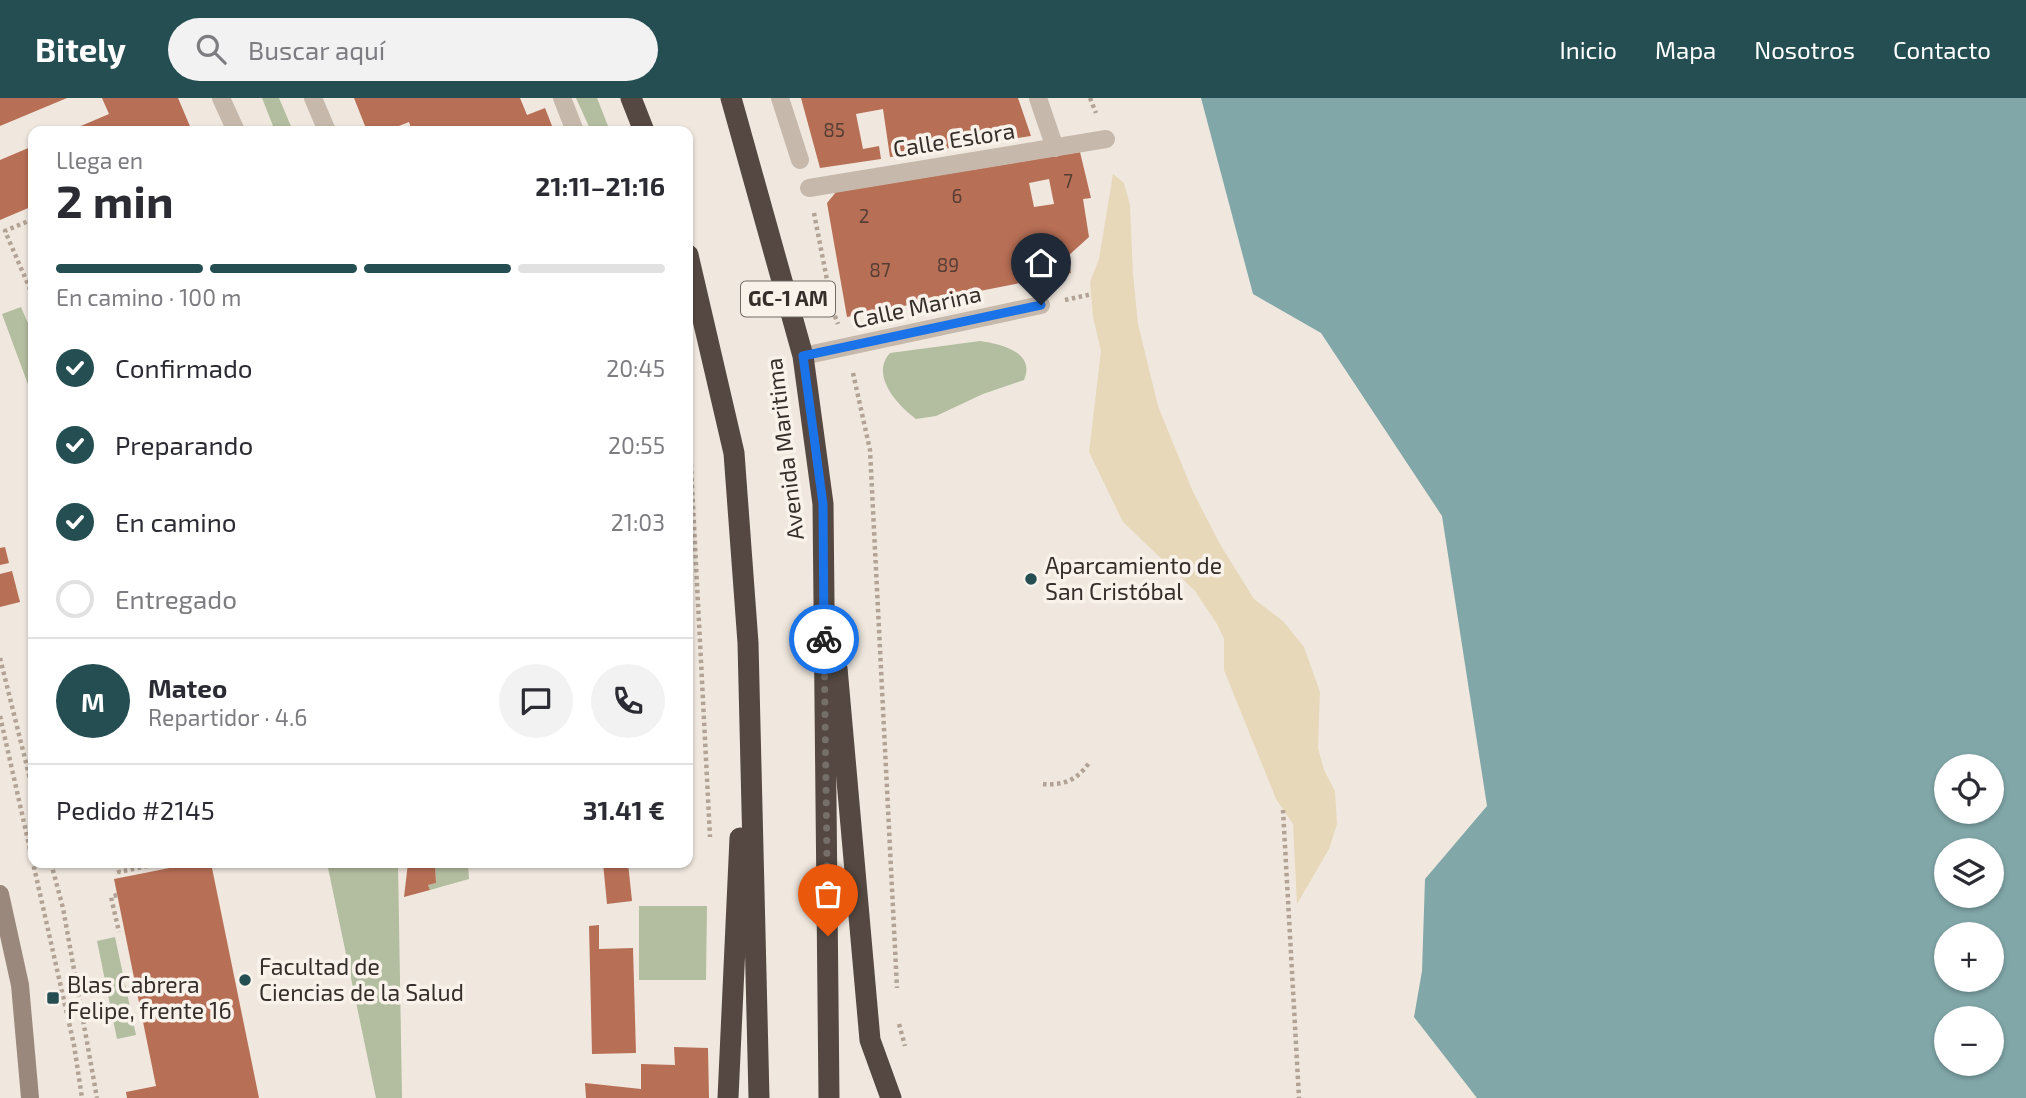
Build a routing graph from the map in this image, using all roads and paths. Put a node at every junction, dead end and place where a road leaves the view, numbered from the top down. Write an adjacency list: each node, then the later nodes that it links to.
1 (221, 98): 8 (street)
2 (313, 98): 9 (street)
3 (562, 98): 10 (street)
4 (631, 98): 11 (highway)
5 (731, 98): 21 (highway, Avenida Maritima / GC-1 AM)
6 (780, 98): 14 (street)
7 (1038, 98): 13 (street)
8 (234, 126)
9 (325, 126)
10 (573, 126)
11 (642, 126)
12 (1106, 139): 13 (street, Calle Eslora)
13 (1055, 148): 15 (street, Calle Eslora)
14 (800, 160)
15 (809, 188): 20 (path)
16 (28, 221): 18 (path)
17 (693, 277): 24 (highway)
18 (28, 285)
19 (1041, 305): 20 (street, Calle Marina)
20 (847, 347): 21 (street, Calle Marina); 40 (path)
21 (803, 356): 23 (highway, Avenida Maritima / GC-1 AM)
22 (693, 504): 32 (path)
23 (823, 504): 48 (highway, Avenida Maritima / GC-1 AM); 49 (highway)
24 (748, 643): 46 (highway); 47 (highway)
25 (0, 658): 28 (path)
26 (0, 716): 31 (path)
27 (1090, 761): 29 (path)
28 (28, 771)
29 (1043, 783)
30 (1283, 810): 50 (path)
31 (28, 840)
32 (711, 848)
33 (34, 868): 44 (path)
34 (52, 868): 45 (path)
35 (119, 868): 36 (path)
36 (138, 868)
37 (0, 894): 43 (street)
38 (117, 895): 39 (path)
39 (119, 932)
40 (897, 991)
41 (898, 1019): 42 (path)
42 (908, 1058)
43 (30, 1098)
44 (82, 1098)
45 (97, 1098)
46 (728, 1098)
47 (759, 1098)
48 (830, 1098)
49 (891, 1098)
50 (1299, 1098)

